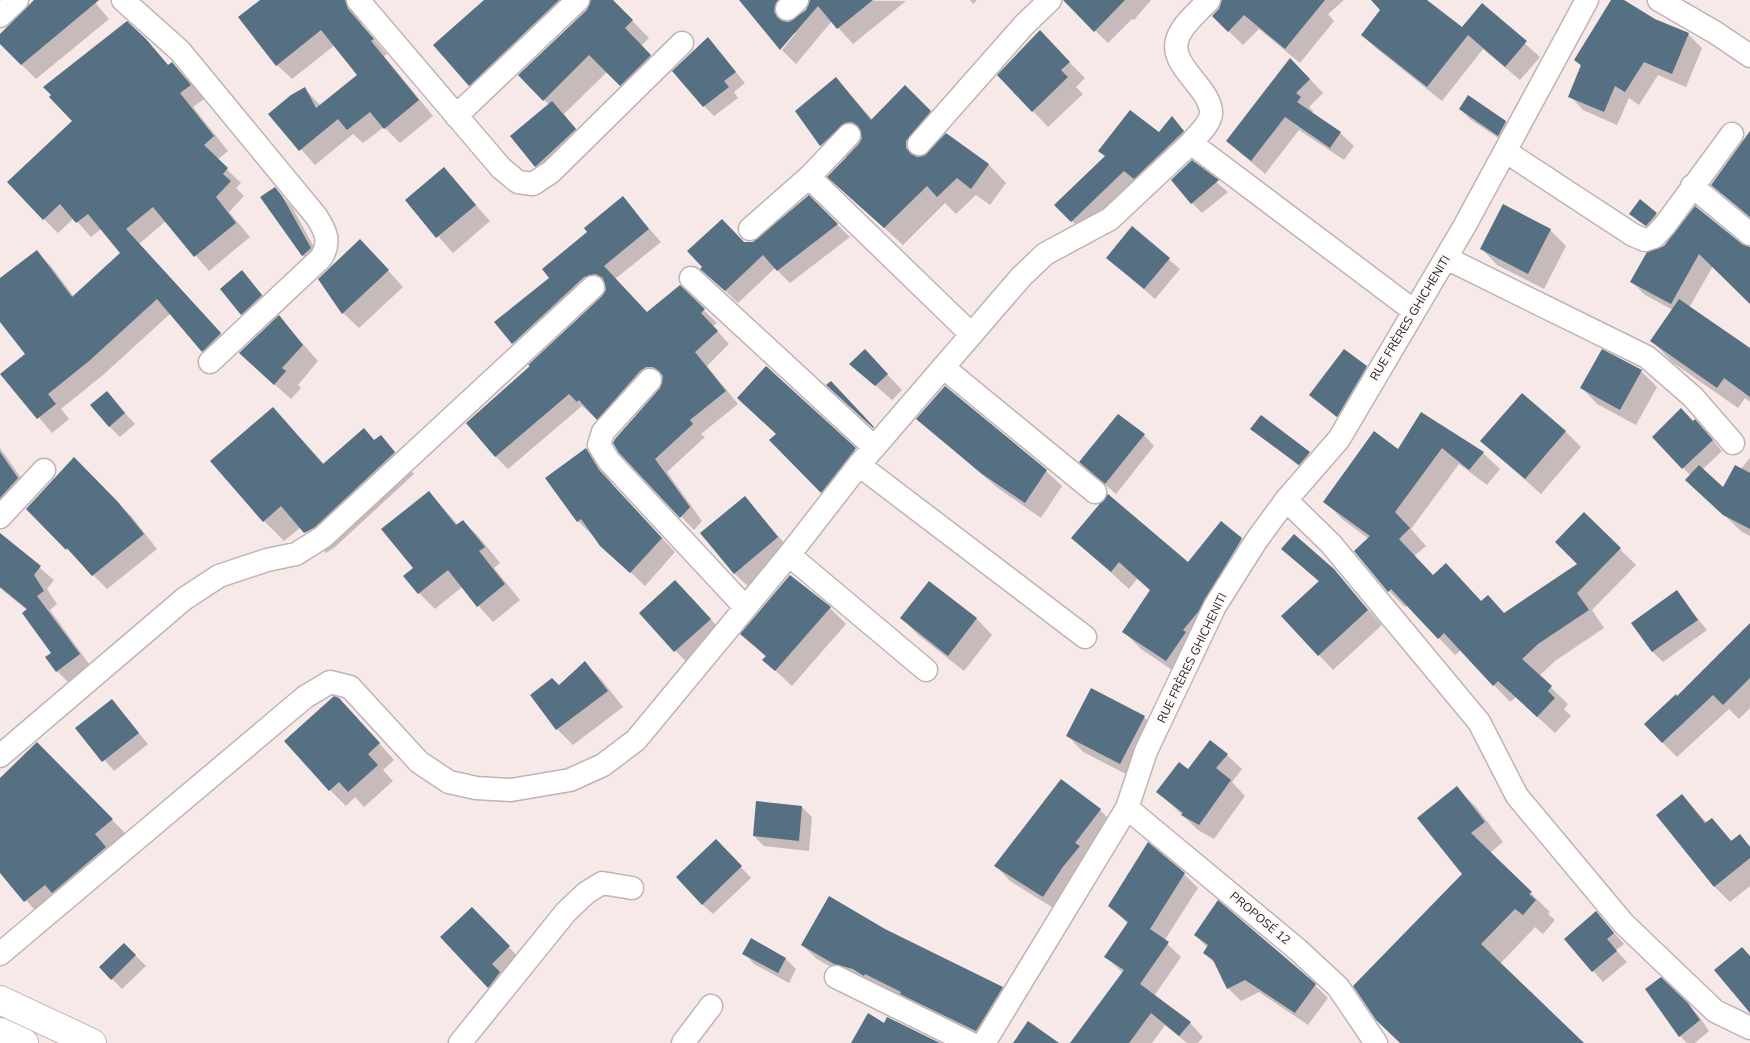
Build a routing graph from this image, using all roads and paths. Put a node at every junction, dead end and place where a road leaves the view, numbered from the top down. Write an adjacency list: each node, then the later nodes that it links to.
1 (16, 0): 9 (street)
2 (123, 0): 27 (street)
3 (358, 0): 12 (street)
4 (578, 0): 12 (street)
5 (1050, 0): 16 (street)
6 (1209, 0): 15 (street)
7 (1587, 0): 17 (street, RUE FRÈRES GHICHENITI)
8 (1660, 0): 11 (street)
9 (0, 16)
10 (682, 43): 12 (street)
11 (1750, 56)
12 (456, 116)
13 (1732, 134): 19 (street)
14 (849, 135): 18 (street)
15 (1191, 143): 25 (street); 26 (street)
16 (919, 144)
17 (1505, 151): 19 (street); 22 (street, RUE FRÈRES GHICHENITI)
18 (809, 177): 20 (street); 26 (street)
19 (1692, 186): 21 (street)
20 (750, 229)
21 (1750, 234)
22 (1446, 258): 25 (street, RUE FRÈRES GHICHENITI); 30 (street)
23 (691, 278): 31 (street)
24 (593, 287): 41 (street)
25 (1414, 311): 35 (street, RUE FRÈRES GHICHENITI)
26 (971, 334): 28 (street)
27 (210, 362)
28 (943, 367): 31 (street); 34 (street)
29 (650, 380): 38 (street)
30 (1733, 443)
31 (874, 448): 32 (street)
32 (859, 465): 37 (street); 39 (street)
33 (44, 470): 36 (street)
34 (1095, 492)
35 (1286, 500): 42 (street, RUE FRÈRES GHICHENITI); 48 (street)
36 (0, 517)
37 (789, 554): 38 (street); 40 (street)
38 (745, 606): 44 (street)
39 (1085, 637)
40 (926, 670)
41 (0, 756)
42 (1127, 808): 55 (street, RUE FRÈRES GHICHENITI); 56 (street, PROPOSÉ 12)
43 (632, 888): 52 (street)
44 (0, 954)
45 (836, 977): 54 (street)
46 (0, 1000): 51 (highway)
47 (711, 1006): 53 (street)
48 (1750, 1028)
49 (0, 1032): 50 (highway)
50 (24, 1043)
51 (92, 1043)
52 (460, 1043)
53 (683, 1043)
54 (970, 1043)
55 (984, 1043)
56 (1376, 1043)

